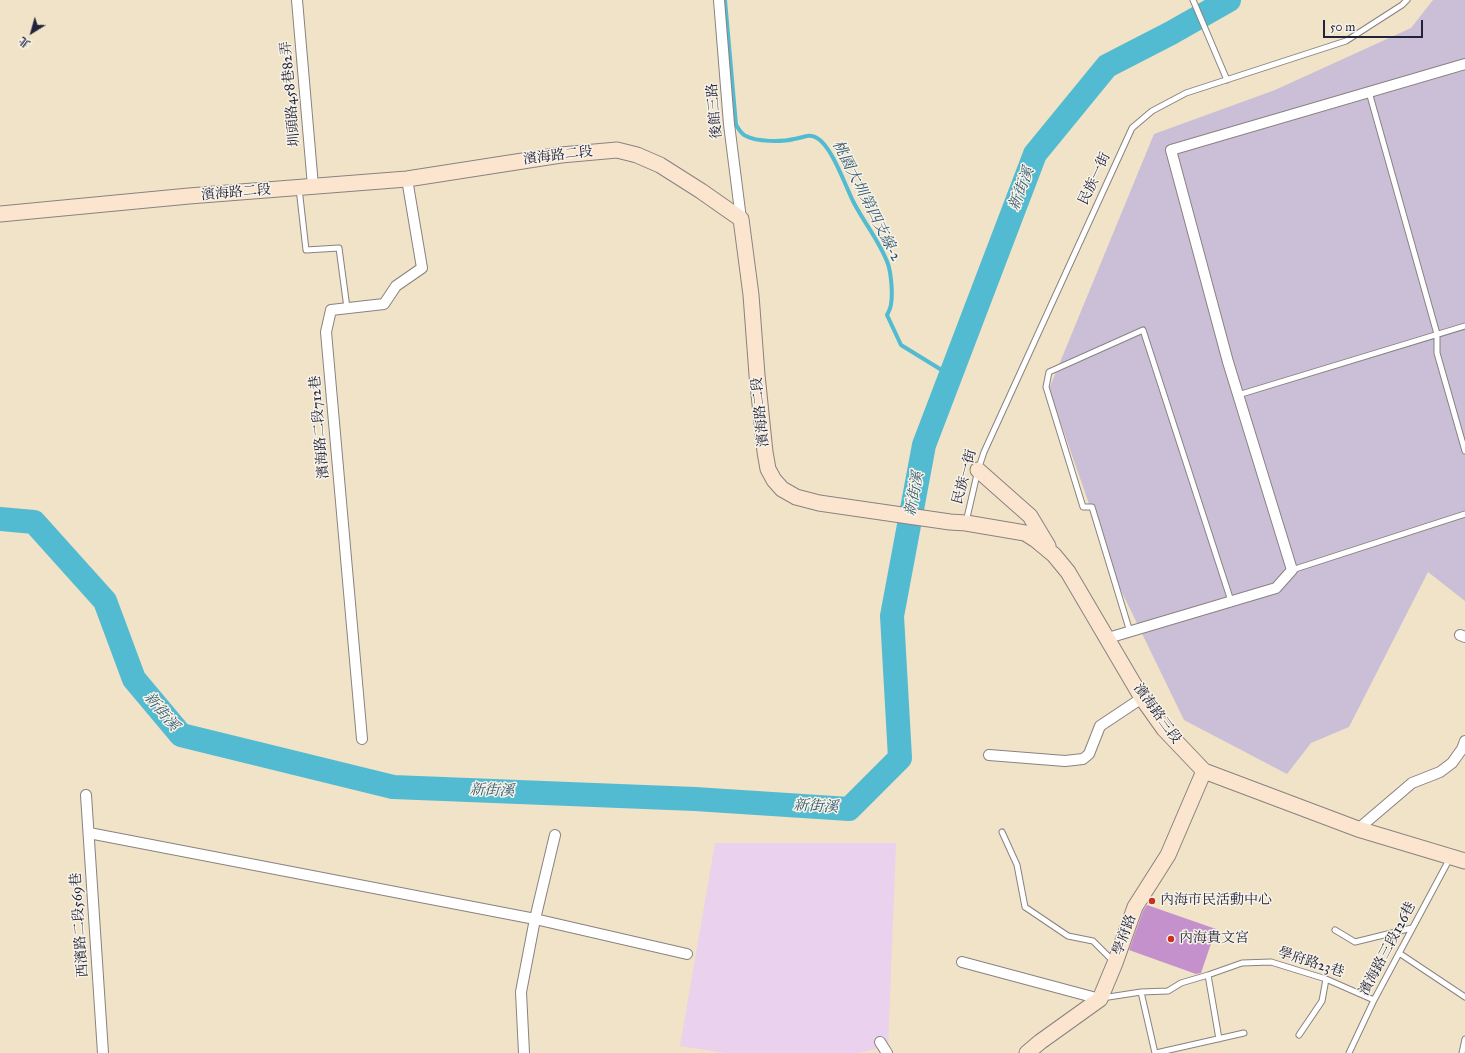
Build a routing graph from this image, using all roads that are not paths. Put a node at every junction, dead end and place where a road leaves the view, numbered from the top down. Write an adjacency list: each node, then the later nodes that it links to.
1 (297, 0): 9 (street, 圳頭路458巷82弄)
2 (719, 0): 11 (street, 後館三路)
3 (1193, 0): 6 (lane)
4 (1407, 0): 6 (lane, 民族一街)
5 (1465, 64): 7 (street)
6 (1227, 80): 17 (lane, 民族一街)
7 (1369, 92): 14 (lane); 15 (street)
8 (407, 179): 9 (street, 濱海路二段); 11 (street, 濱海路二段); 12 (street, 濱海路二段712巷)
9 (306, 187): 10 (street, 濱海路二段); 12 (lane)
10 (0, 214)
11 (741, 219): 19 (street, 濱海路二段)
12 (347, 308): 27 (street, 濱海路二段712巷)
13 (1465, 326): 14 (lane)
14 (1437, 334): 15 (lane); 16 (lane)
15 (1238, 395): 22 (street)
16 (1465, 451)
17 (978, 470): 20 (lane, 民族一街); 21 (street)
18 (1465, 514): 22 (lane)
19 (950, 522): 20 (street, 濱海路三段)
20 (966, 523): 21 (street, 濱海路三段)
21 (1054, 555): 25 (street, 濱海路三段)
22 (1292, 570): 23 (street)
23 (1231, 601): 24 (street); 24 (lane)
24 (1130, 632): 25 (street)
25 (1108, 638): 26 (street, 濱海路三段)
26 (1142, 698): 29 (street); 30 (street, 濱海路三段)
27 (362, 739)
28 (1465, 740): 32 (street)
29 (988, 755)
30 (1204, 771): 32 (street, 濱海路三段); 44 (street, 學府路)
31 (86, 795): 34 (street, 西濱路二段569巷)
32 (1358, 829): 36 (street, 濱海路三段)
33 (1002, 832): 44 (lane)
34 (89, 833): 38 (street); 56 (street, 西濱路二段569巷)
35 (555, 835): 38 (street)
36 (1450, 857): 37 (street, 濱海路三段); 39 (lane, 濱海路三段126巷)
37 (1465, 861)
38 (535, 919): 42 (street); 57 (street)
39 (1412, 928): 40 (lane); 41 (lane, 濱海路三段126巷)
40 (1336, 930)
41 (1399, 953): 48 (lane); 50 (lane, 濱海路三段126巷)
42 (687, 954)
43 (962, 962): 49 (street)
44 (1115, 963): 49 (street, 學府路)
45 (1208, 975): 46 (lane, 學府路23巷); 47 (lane, 學府路23巷); 53 (lane)
46 (1326, 979): 50 (lane, 學府路23巷); 52 (lane)
47 (1141, 992): 49 (lane, 學府路23巷); 60 (lane)
48 (1465, 997)
49 (1100, 998): 59 (street)
50 (1374, 1000): 61 (lane, 濱海路三段126巷)
51 (1244, 1033): 53 (lane)
52 (1299, 1035)
53 (1219, 1038): 60 (lane)
54 (1465, 1039): 62 (lane)
55 (880, 1042): 58 (street)
56 (103, 1053)
57 (524, 1053)
58 (887, 1053)
59 (1027, 1053)
60 (1156, 1053)
61 (1348, 1053)
62 (1462, 1053)

